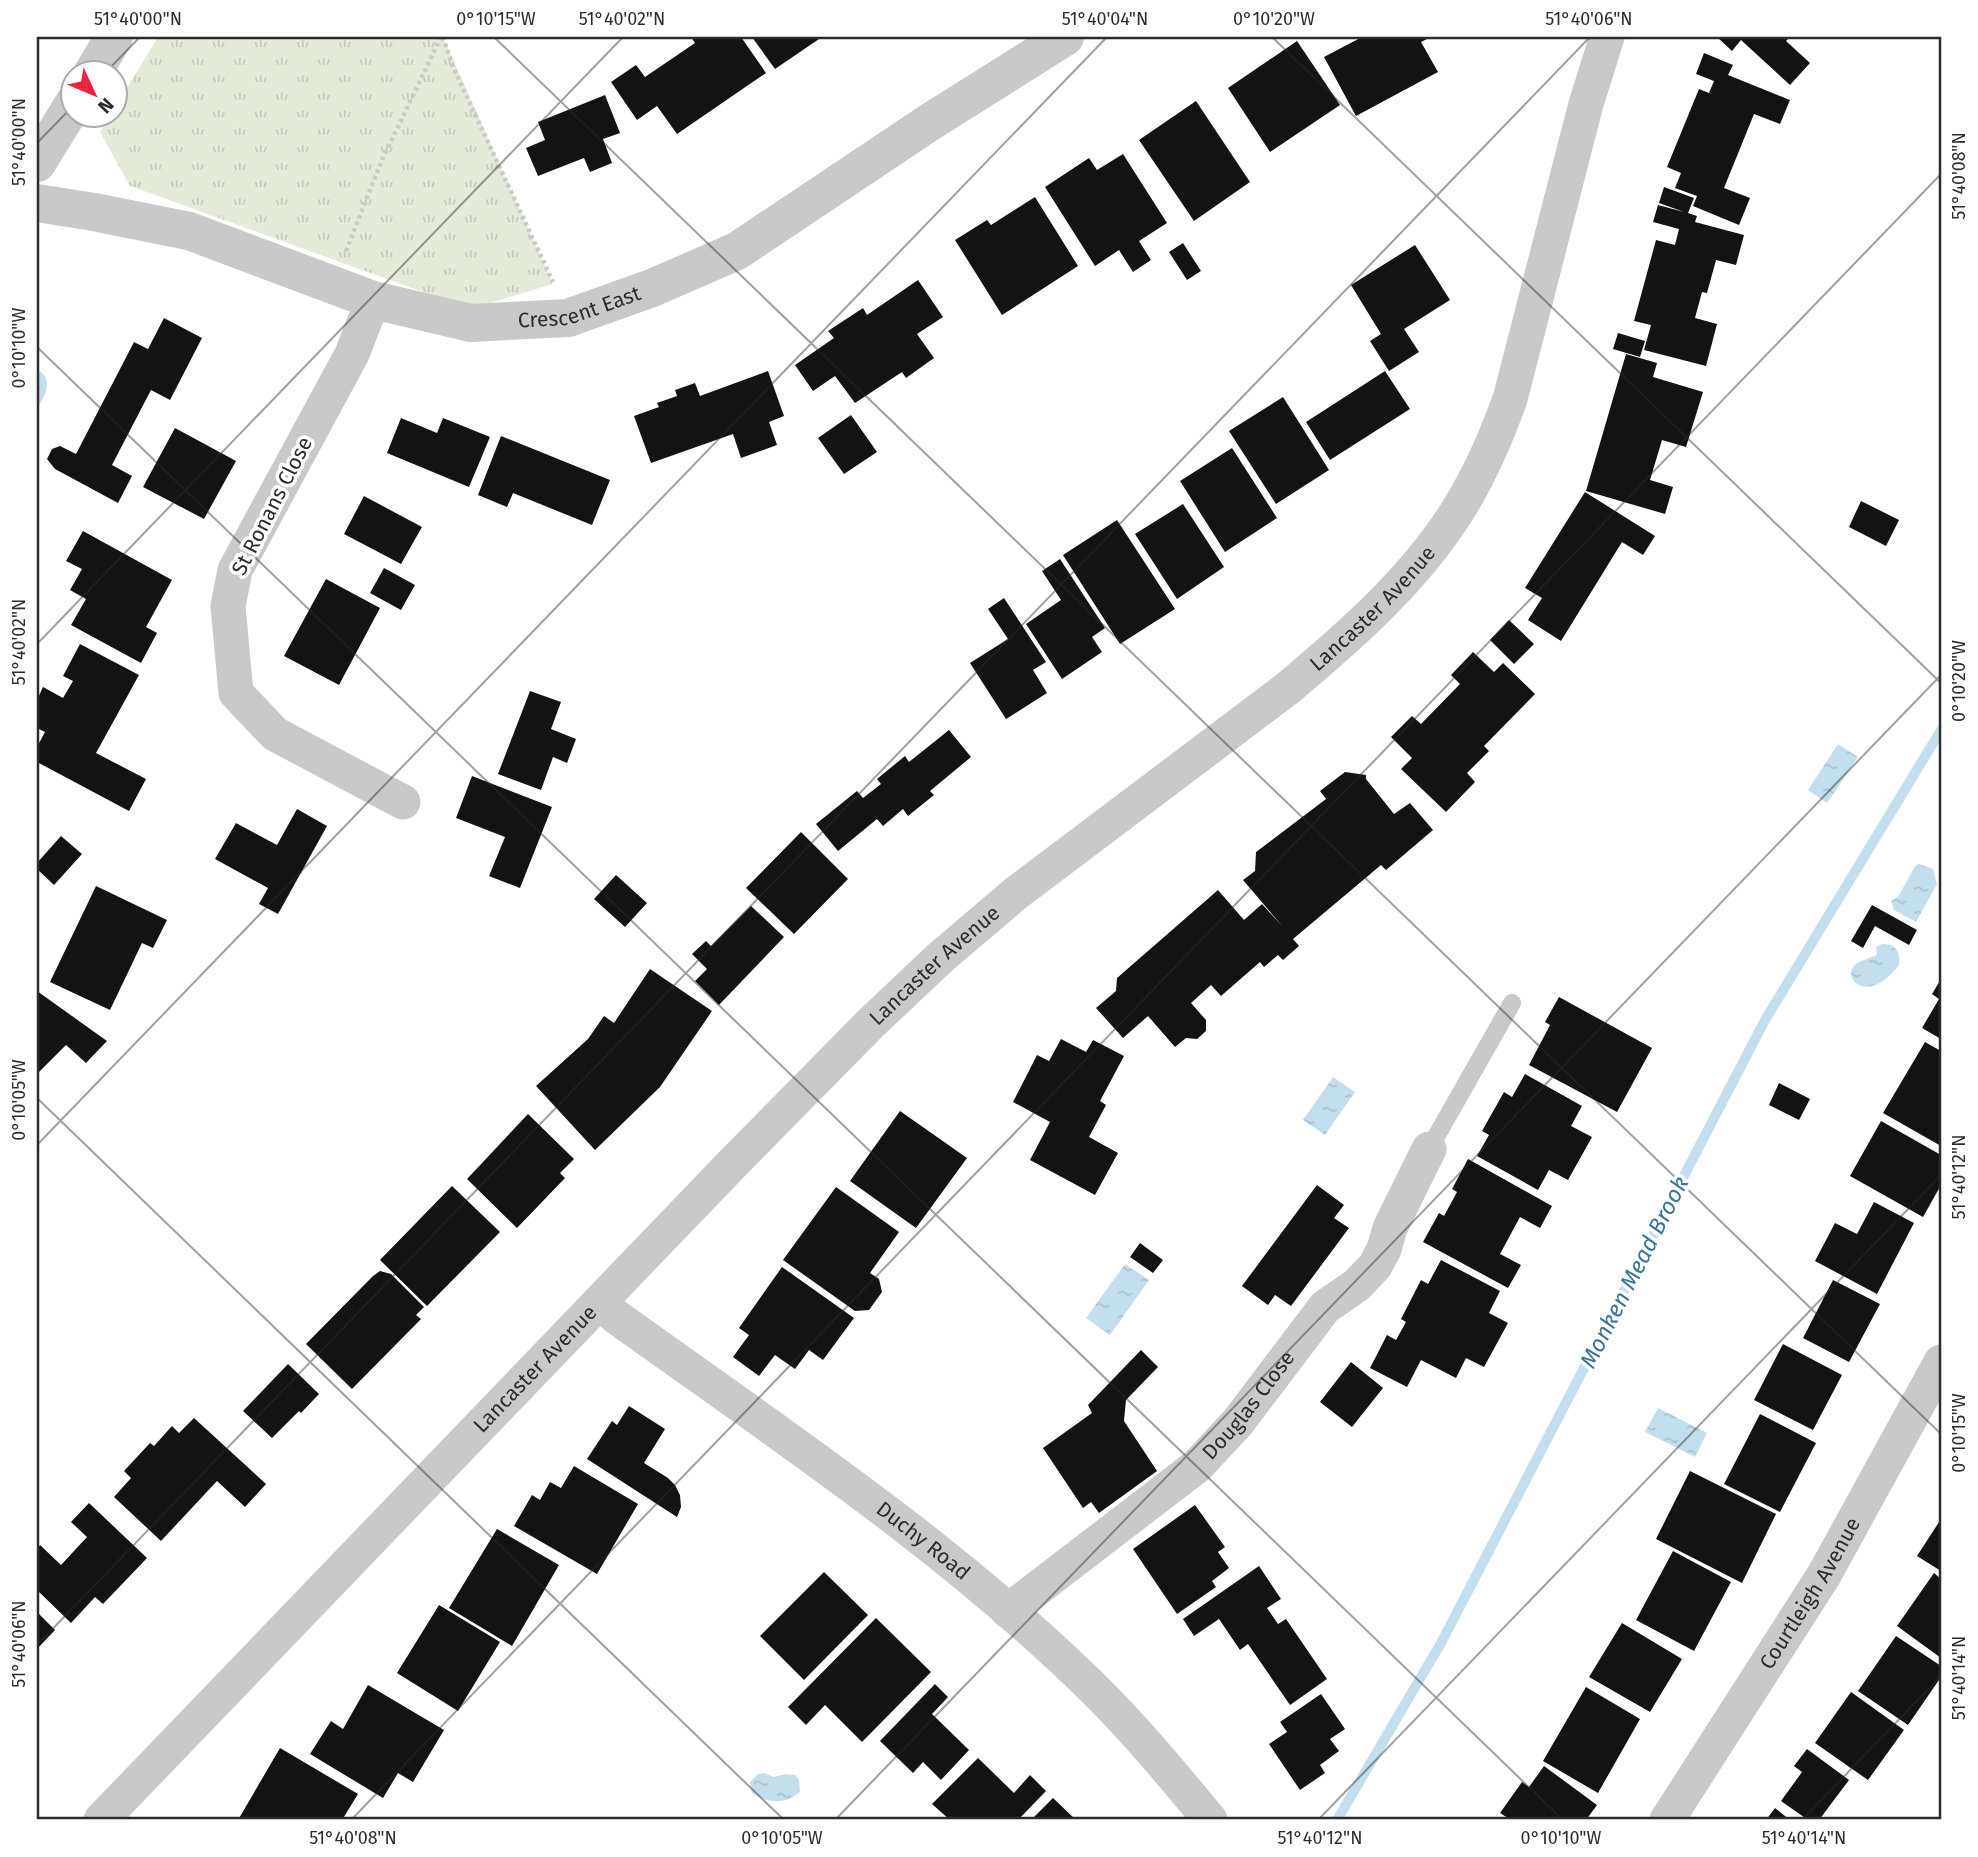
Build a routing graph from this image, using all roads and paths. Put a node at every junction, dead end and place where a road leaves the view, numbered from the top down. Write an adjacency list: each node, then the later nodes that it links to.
1 (114, 37): 5 (street)
2 (442, 37): 9 (path); 11 (path)
3 (1065, 37): 11 (street, Crescent East)
4 (1607, 37): 15 (street, Lancaster Avenue)
5 (100, 60)
6 (60, 126): 7 (street)
7 (37, 163)
8 (37, 203): 9 (street, Crescent East)
9 (333, 284): 10 (street, Crescent East)
10 (373, 300): 11 (street, Crescent East); 12 (street, St Ronans Close)
11 (568, 318)
12 (403, 802)
13 (1512, 1003): 14 (lane)
14 (1429, 1149): 17 (street, Douglas Close)
15 (600, 1302): 17 (street, Duchy Road); 18 (street, Lancaster Avenue)
16 (1941, 1362): 20 (street, Courtleigh Avenue)
17 (1008, 1611): 19 (street, Duchy Road)
18 (101, 1820)
19 (1210, 1820)
20 (1667, 1820)

